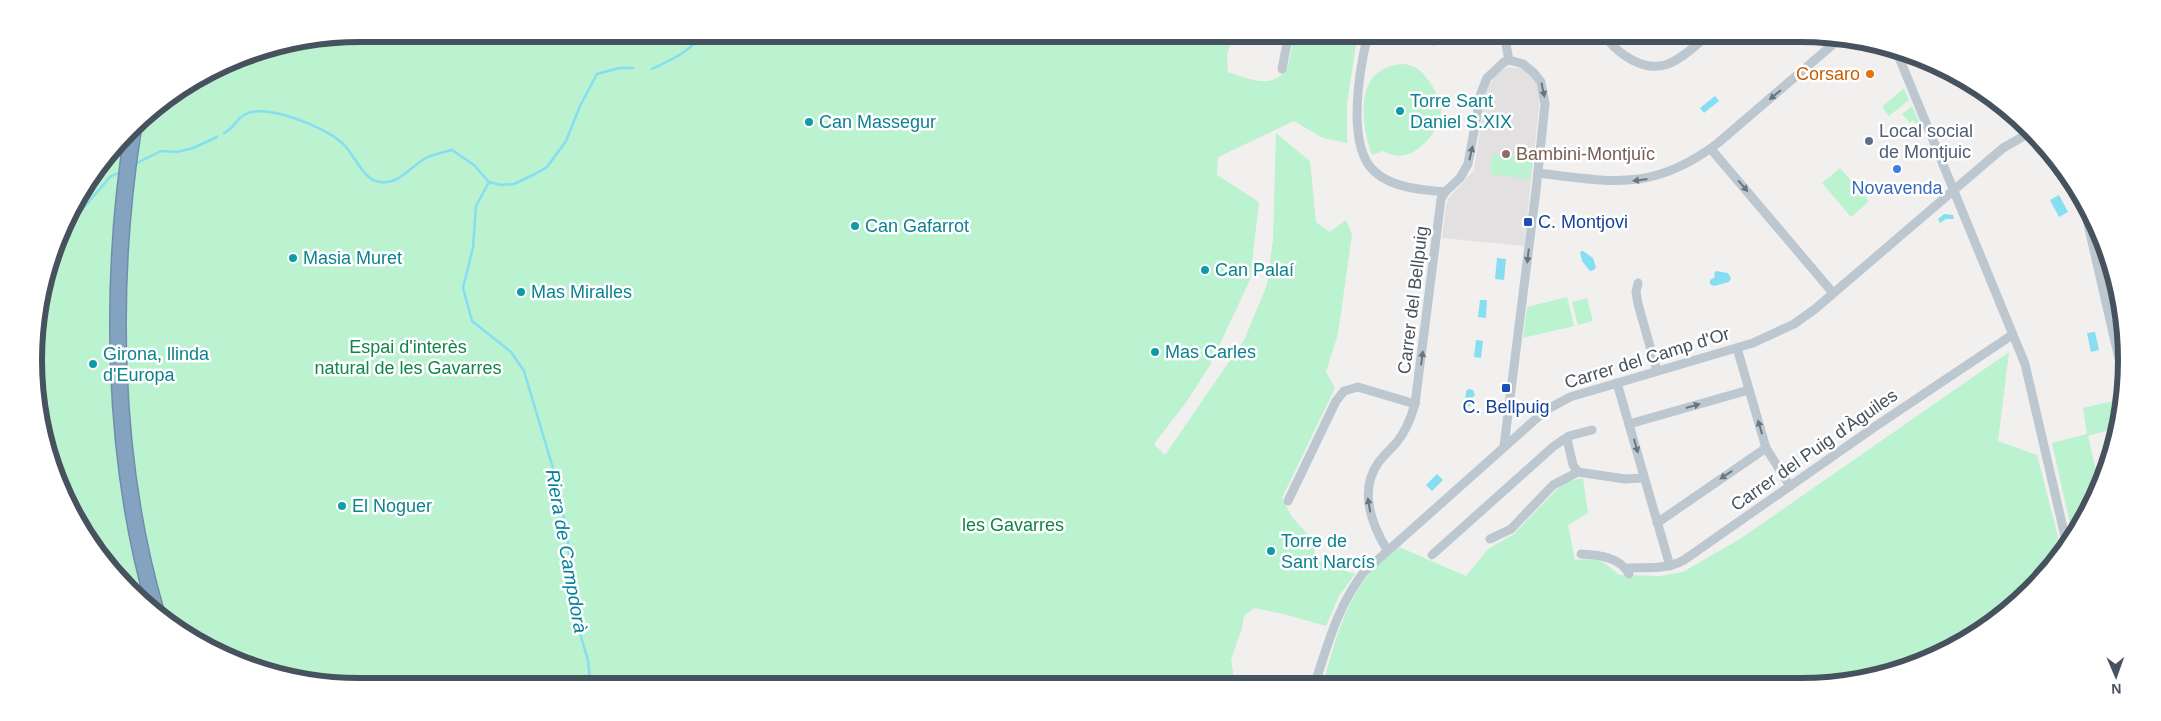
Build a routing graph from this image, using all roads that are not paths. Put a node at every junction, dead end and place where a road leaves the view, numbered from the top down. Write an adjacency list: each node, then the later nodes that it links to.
1 (1287, 42): 9 (street)
2 (1366, 42): 15 (street)
3 (1506, 42): 8 (street)
4 (1610, 42): 5 (street)
5 (1700, 42)
6 (1833, 44): 12 (street, one-way to 12)
7 (1899, 58): 14 (street)
8 (1509, 60): 13 (street, one-way to 13); 15 (street, Carrer del Bellpuig, one-way to 8)
9 (1282, 69)
10 (2025, 136): 14 (street, Carrer del Camp d'Or)
11 (131, 141): 42 (highway)
12 (1711, 149): 13 (street, one-way to 13); 18 (street, one-way to 18)
13 (1538, 173): 29 (street, one-way to 29)
14 (1953, 190): 18 (street, Carrer del Camp d'Or); 19 (street)
15 (1445, 192): 25 (street, Carrer del Bellpuig, one-way to 15)
16 (2088, 226): 21 (street)
17 (1638, 284): 22 (street)
18 (1833, 294): 20 (street, Carrer del Camp d'Or)
19 (2012, 335): 33 (street, Carrer del Puig d'Àguiles); 36 (street)
20 (1737, 348): 22 (street, Carrer del Camp d'Or); 24 (street)
21 (2118, 355)
22 (1657, 371): 23 (street, Carrer del Camp d'Or)
23 (1617, 383): 26 (street); 29 (street, Carrer del Camp d'Or)
24 (1749, 390): 26 (street, one-way to 24); 30 (street, one-way to 24)
25 (1415, 404): 34 (street); 38 (street, Carrer del Bellpuig, one-way to 25)
26 (1629, 424): 32 (street, one-way to 32)
27 (1592, 430): 28 (street)
28 (1567, 439): 31 (street); 40 (street)
29 (1504, 446): 38 (street, Carrer del Camp d'Or)
30 (1766, 448): 33 (street); 35 (street, one-way to 35)
31 (1578, 472): 32 (street); 37 (street)
32 (1644, 478): 35 (street)
33 (1790, 486): 41 (street, Carrer del Puig d'Àguiles)
34 (1288, 501)
35 (1657, 523): 41 (street)
36 (2065, 537)
37 (1490, 539)
38 (1387, 550): 43 (street, Carrer del Camp d'Or)
39 (1581, 554): 41 (street, Carrer del Puig d'Àguiles)
40 (1432, 555)
41 (1670, 566)
42 (153, 602)
43 (1317, 678)

